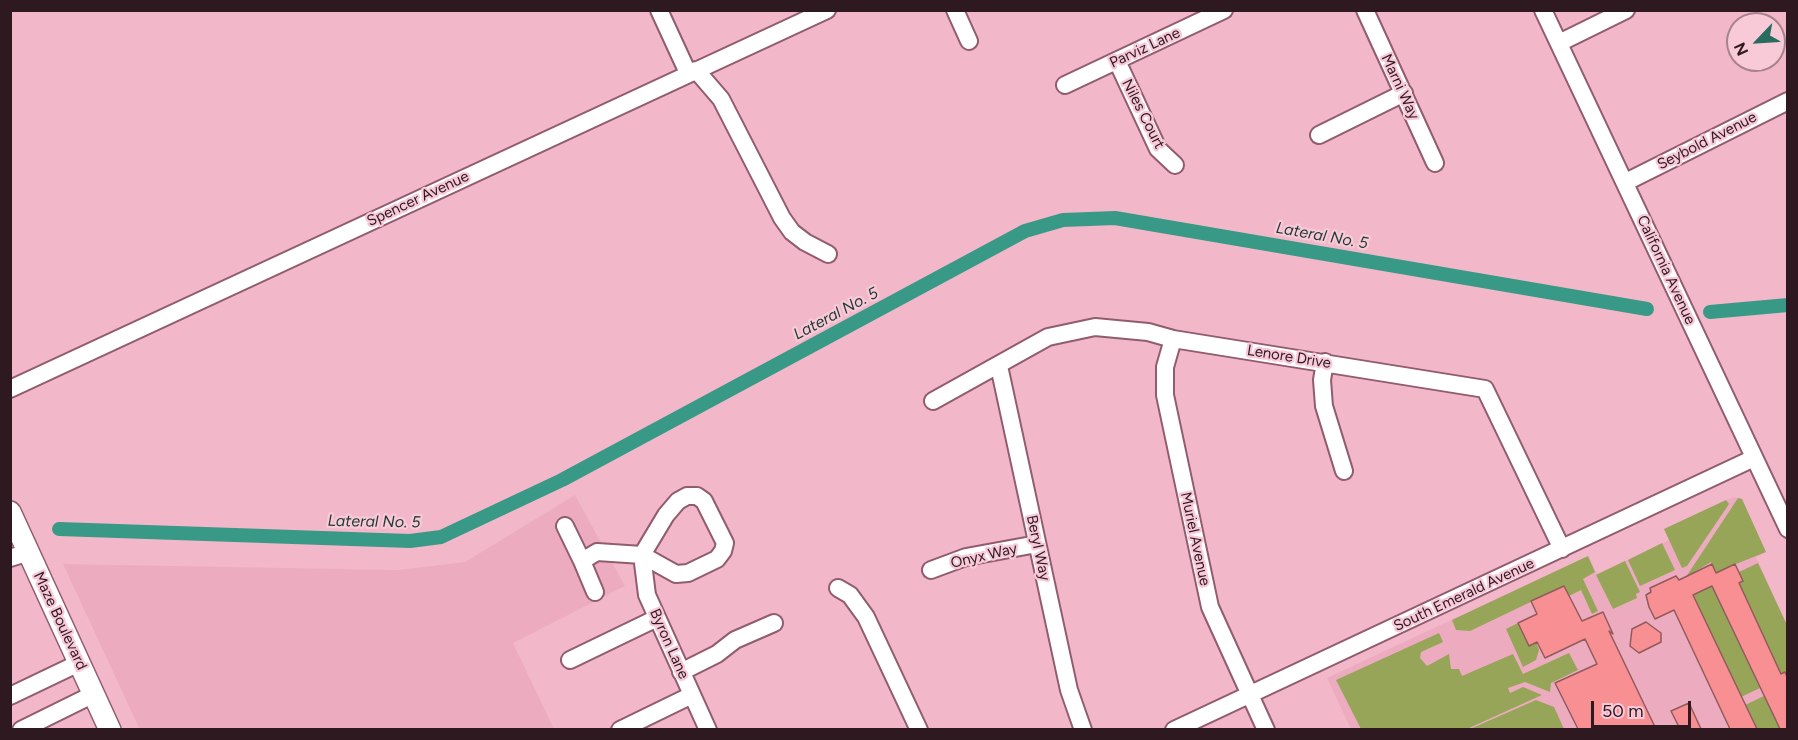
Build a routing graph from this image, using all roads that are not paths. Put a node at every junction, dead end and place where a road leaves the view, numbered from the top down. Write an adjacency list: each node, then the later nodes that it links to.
1 (659, 10): 11 (street)
2 (827, 10): 11 (street, Spencer Avenue)
3 (955, 10): 8 (street)
4 (1224, 10): 10 (street, Parviz Lane)
5 (1365, 10): 13 (street, Marni Way)
6 (1543, 10): 9 (street, California Avenue)
7 (1626, 10): 9 (street)
8 (969, 41)
9 (1559, 44): 18 (street, California Avenue)
10 (1117, 61): 12 (street, Parviz Lane); 17 (street, Niles Court)
11 (692, 71): 19 (street); 23 (street, Spencer Avenue)
12 (1065, 85)
13 (1404, 93): 15 (street); 16 (street, Marni Way)
14 (1788, 101): 18 (street, Seybold Avenue)
15 (1319, 135)
16 (1435, 163)
17 (1175, 165)
18 (1626, 182): 25 (street, California Avenue)
19 (828, 254)
20 (1173, 339): 21 (street, Lenore Drive); 22 (street, Lenore Drive); 44 (street, Muriel Avenue)
21 (1325, 362): 26 (street); 31 (street, Lenore Drive)
22 (999, 366): 24 (street, Lenore Drive); 30 (street, Beryl Way)
23 (10, 389)
24 (933, 401)
25 (1754, 458): 29 (street, California Avenue); 31 (street, South Emerald Avenue)
26 (1344, 471)
27 (10, 512): 32 (main road, Maze Boulevard)
28 (565, 525): 34 (street)
29 (1788, 529)
30 (1037, 544): 35 (street, Onyx Way); 52 (street, Beryl Way)
31 (1562, 549): 44 (street, South Emerald Avenue)
32 (20, 555): 41 (main road, Maze Boulevard)
33 (642, 555): 33 (street); 34 (street); 38 (street, Byron Lane)
34 (582, 561): 37 (street)
35 (931, 570)
36 (838, 588): 51 (street)
37 (595, 592)
38 (657, 618): 40 (street); 42 (street, Byron Lane)
39 (774, 623): 42 (street)
40 (570, 660)
41 (80, 663): 43 (main road, Maze Boulevard); 46 (street)
42 (681, 672): 45 (street, Byron Lane)
43 (94, 694): 47 (street); 48 (main road, Maze Boulevard)
44 (1248, 694): 53 (street, South Emerald Avenue); 54 (street, Muriel Avenue)
45 (692, 695): 49 (street); 50 (street, Byron Lane)
46 (10, 696)
47 (21, 729)
48 (109, 729)
49 (620, 729)
50 (708, 729)
51 (919, 729)
52 (1083, 729)
53 (1174, 729)
54 (1266, 729)

